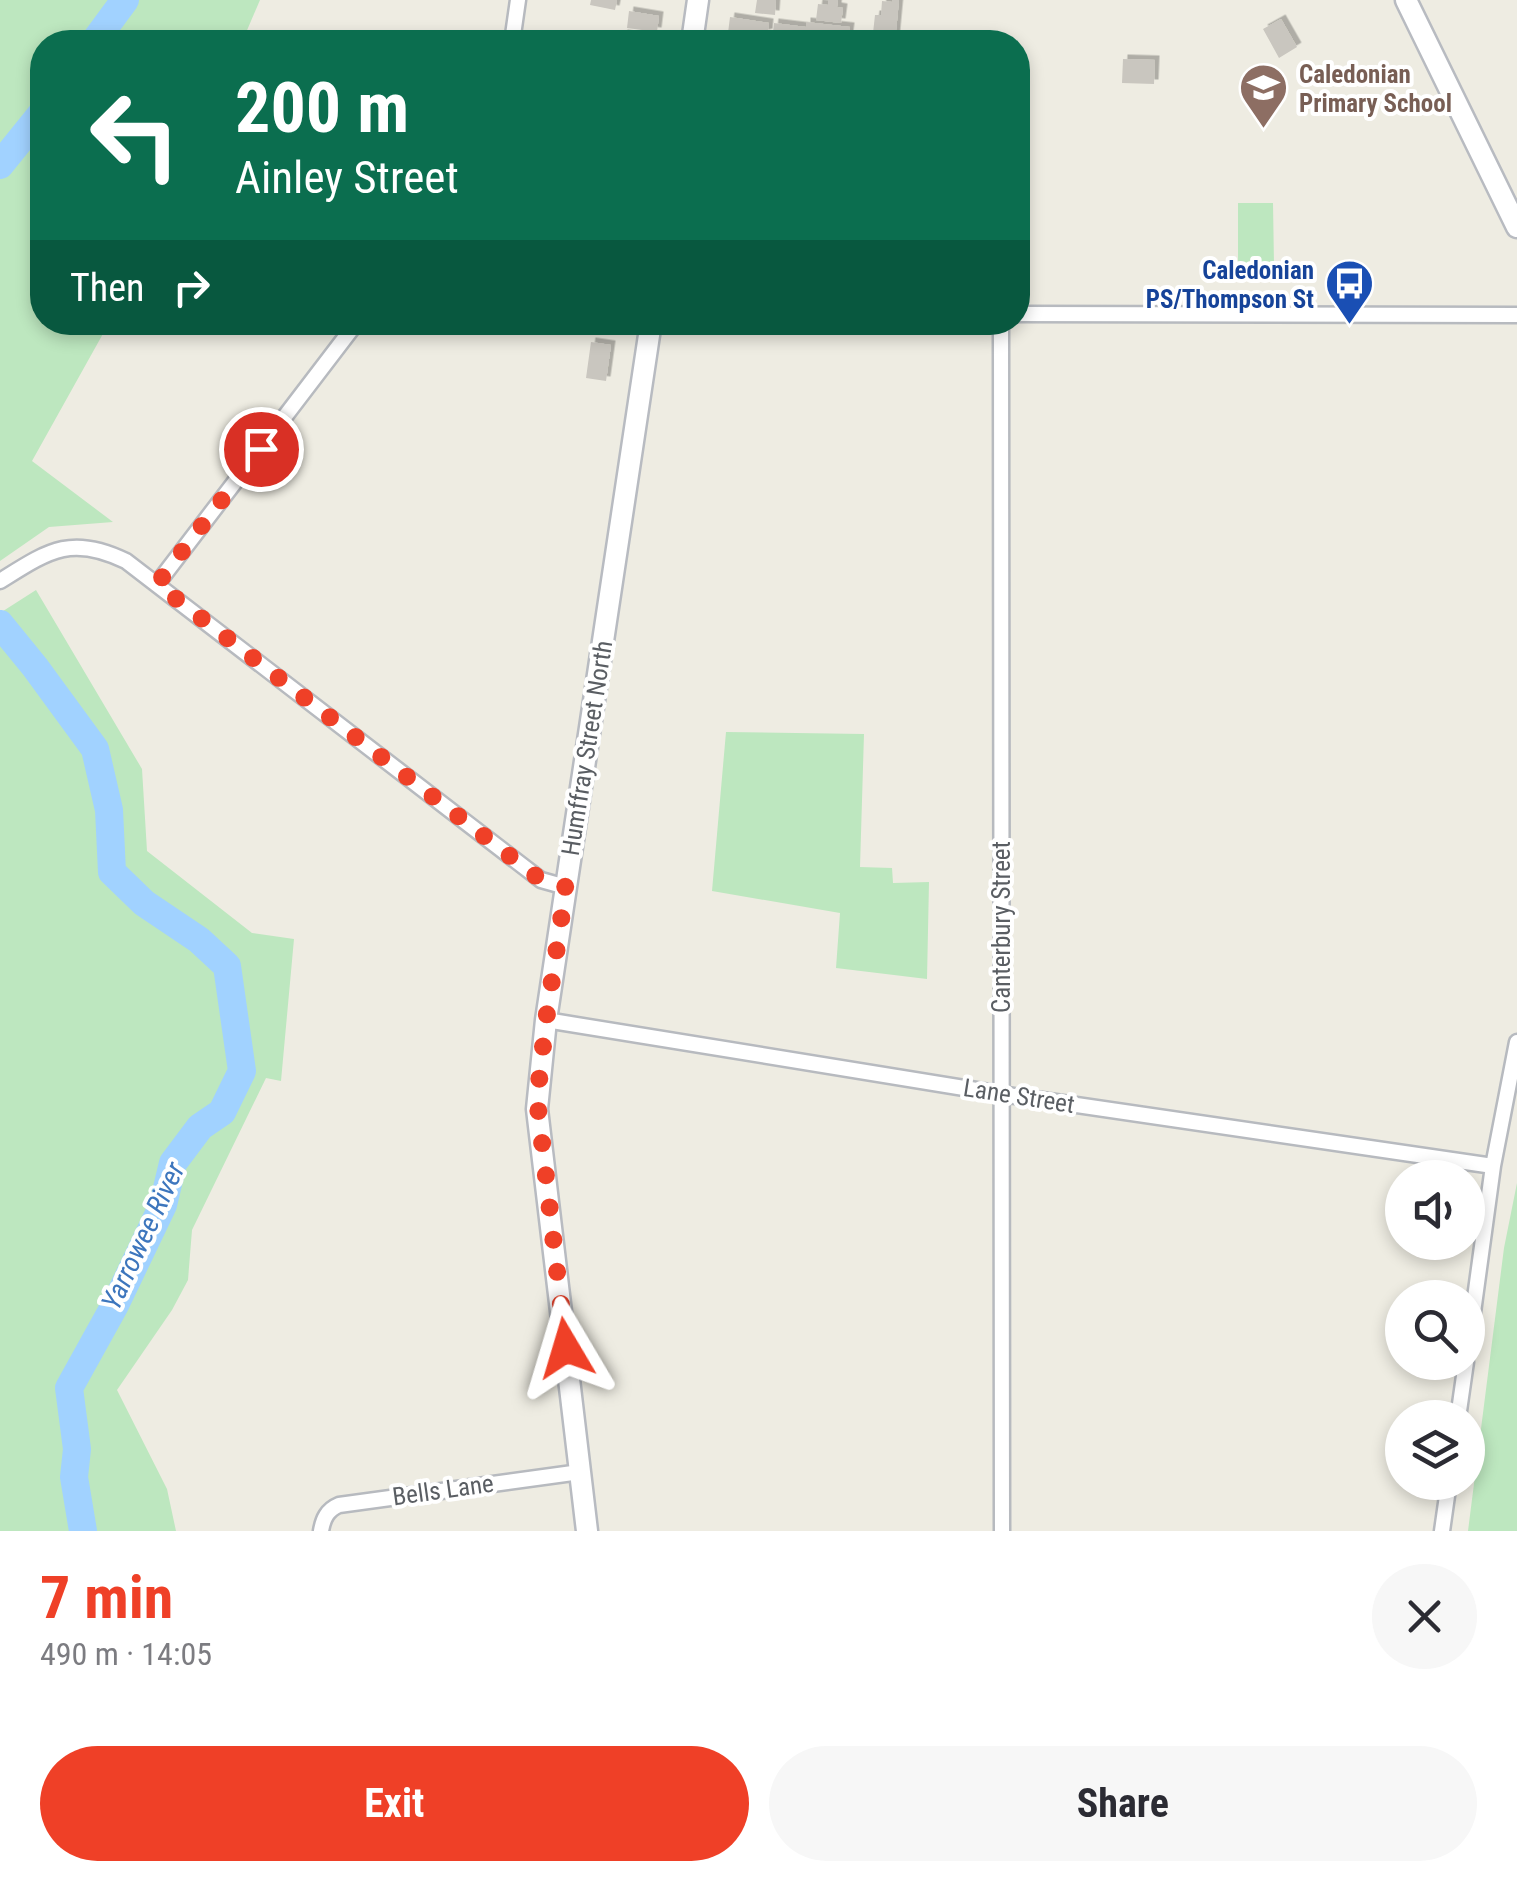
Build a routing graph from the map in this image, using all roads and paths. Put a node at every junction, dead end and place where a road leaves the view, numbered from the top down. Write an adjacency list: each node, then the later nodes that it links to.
1 (518, 0): 4 (street)
2 (698, 0): 5 (street)
3 (1406, 0): 6 (street)
4 (514, 30)
5 (694, 30)
6 (1517, 227)
7 (1030, 314): 8 (street)
8 (1517, 315)
9 (347, 335): 13 (street)
10 (649, 335): 14 (street, Humffray Street North)
11 (1001, 335): 17 (street, Canterbury Street)
12 (0, 580): 13 (street)
13 (157, 584): 14 (street)
14 (566, 887): 15 (street, Humffray Street North)
15 (546, 1020): 17 (street, Lane Street); 20 (street, Humffray Street North)
16 (1517, 1042): 18 (street)
17 (1000, 1094): 18 (street, Lane Street); 24 (street, Canterbury Street)
18 (1493, 1166): 19 (street)
19 (1477, 1280)
20 (580, 1472): 22 (street, Bells Lane); 23 (street, Humffray Street North)
21 (1446, 1500): 25 (street)
22 (321, 1531)
23 (587, 1531)
24 (1002, 1531)
25 (1442, 1531)

